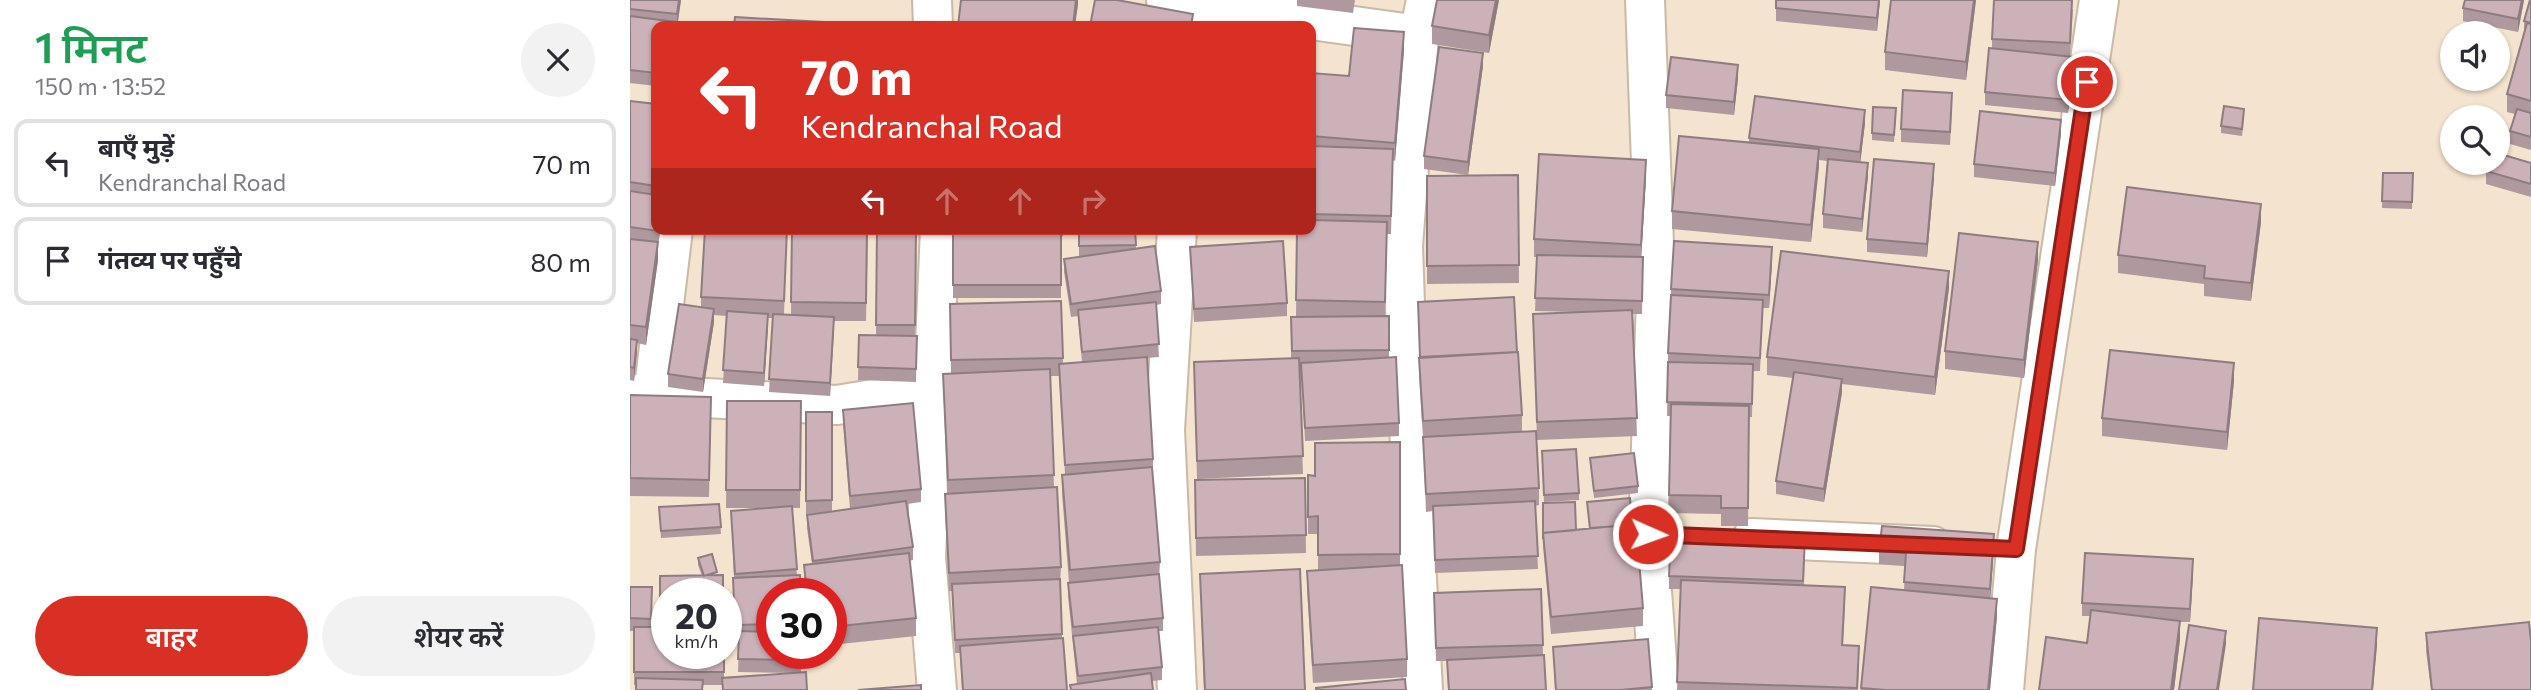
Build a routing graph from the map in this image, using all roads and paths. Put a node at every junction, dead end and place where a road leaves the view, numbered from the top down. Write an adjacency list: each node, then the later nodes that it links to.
1 (932, 0): 7 (street)
2 (1645, 0): 13 (street)
3 (2099, 0): 14 (street)
4 (1285, 7): 5 (street); 6 (street)
5 (1187, 10)
6 (1422, 17): 17 (street)
7 (933, 21)
8 (672, 235): 12 (street)
9 (940, 235): 11 (street)
10 (1177, 235): 16 (street)
11 (934, 389): 12 (street); 15 (street)
12 (642, 396)
13 (1648, 534): 14 (street); 18 (street)
14 (1988, 548): 19 (street)
15 (937, 690)
16 (1177, 690)
17 (1423, 690)
18 (1659, 690)
19 (2004, 690)

